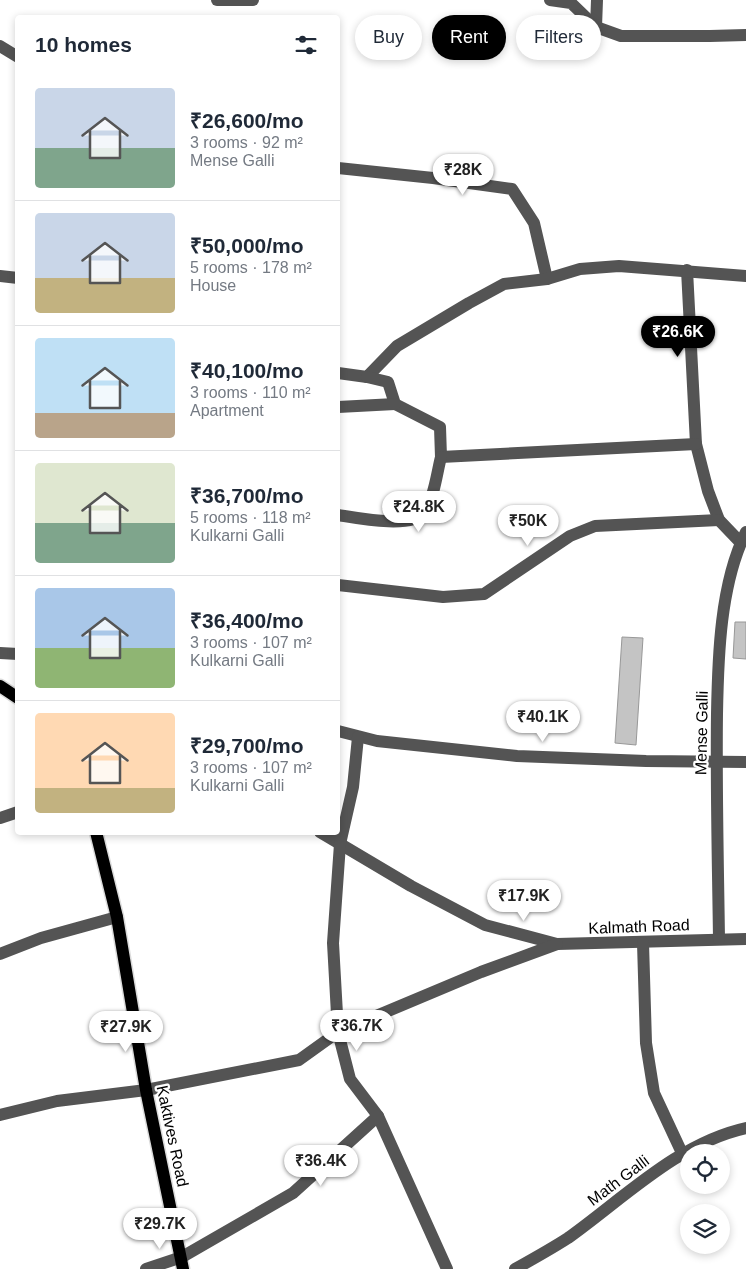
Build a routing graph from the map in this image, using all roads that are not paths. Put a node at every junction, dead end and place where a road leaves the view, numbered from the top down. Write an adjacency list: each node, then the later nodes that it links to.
1 (217, 0): 2 (street)
2 (253, 0)
3 (550, 0): 5 (street)
4 (597, 0): 6 (street)
5 (584, 15)
6 (596, 15)
7 (601, 29): 8 (street)
8 (746, 35)
9 (0, 46): 10 (street)
10 (15, 55)
11 (340, 168): 16 (street)
12 (687, 270): 14 (street); 16 (street); 21 (street)
13 (0, 276): 15 (street)
14 (746, 276)
15 (15, 278)
16 (546, 279): 18 (street)
17 (340, 373): 18 (street)
18 (367, 377): 19 (street)
19 (395, 404): 20 (street); 22 (street)
20 (340, 407)
21 (696, 444): 22 (street); 24 (street)
22 (441, 457): 23 (street)
23 (340, 515)
24 (719, 520): 25 (street); 26 (street)
25 (743, 538): 33 (street, Mense Galli)
26 (340, 585)
27 (0, 653): 28 (street)
28 (15, 654)
29 (0, 686): 30 (main road)
30 (15, 696)
31 (340, 732): 32 (street)
32 (358, 736): 33 (street); 39 (street)
33 (716, 762): 34 (street); 41 (street, Mense Galli)
34 (746, 762)
35 (15, 813): 36 (street)
36 (0, 818)
37 (97, 835): 40 (main road, Kaktives Road)
38 (325, 835): 39 (street, Kalmath Road)
39 (340, 844): 44 (street, Kalmath Road); 46 (street)
40 (117, 917): 45 (street); 47 (main road, Kaktives Road)
41 (719, 939): 42 (street, Kalmath Road); 43 (street, Kalmath Road)
42 (746, 939)
43 (643, 943): 44 (street, Kalmath Road); 52 (street)
44 (557, 944): 46 (street)
45 (0, 954)
46 (338, 1032): 47 (street); 49 (street)
47 (146, 1090): 48 (street); 54 (main road, Kaktives Road)
48 (0, 1115)
49 (378, 1116): 54 (street); 56 (street)
50 (746, 1128): 51 (street, Math Galli)
51 (703, 1144)
52 (680, 1149)
53 (680, 1154): 57 (street, Math Galli)
54 (182, 1263): 55 (street)
55 (146, 1269)
56 (447, 1269)
57 (515, 1269)

